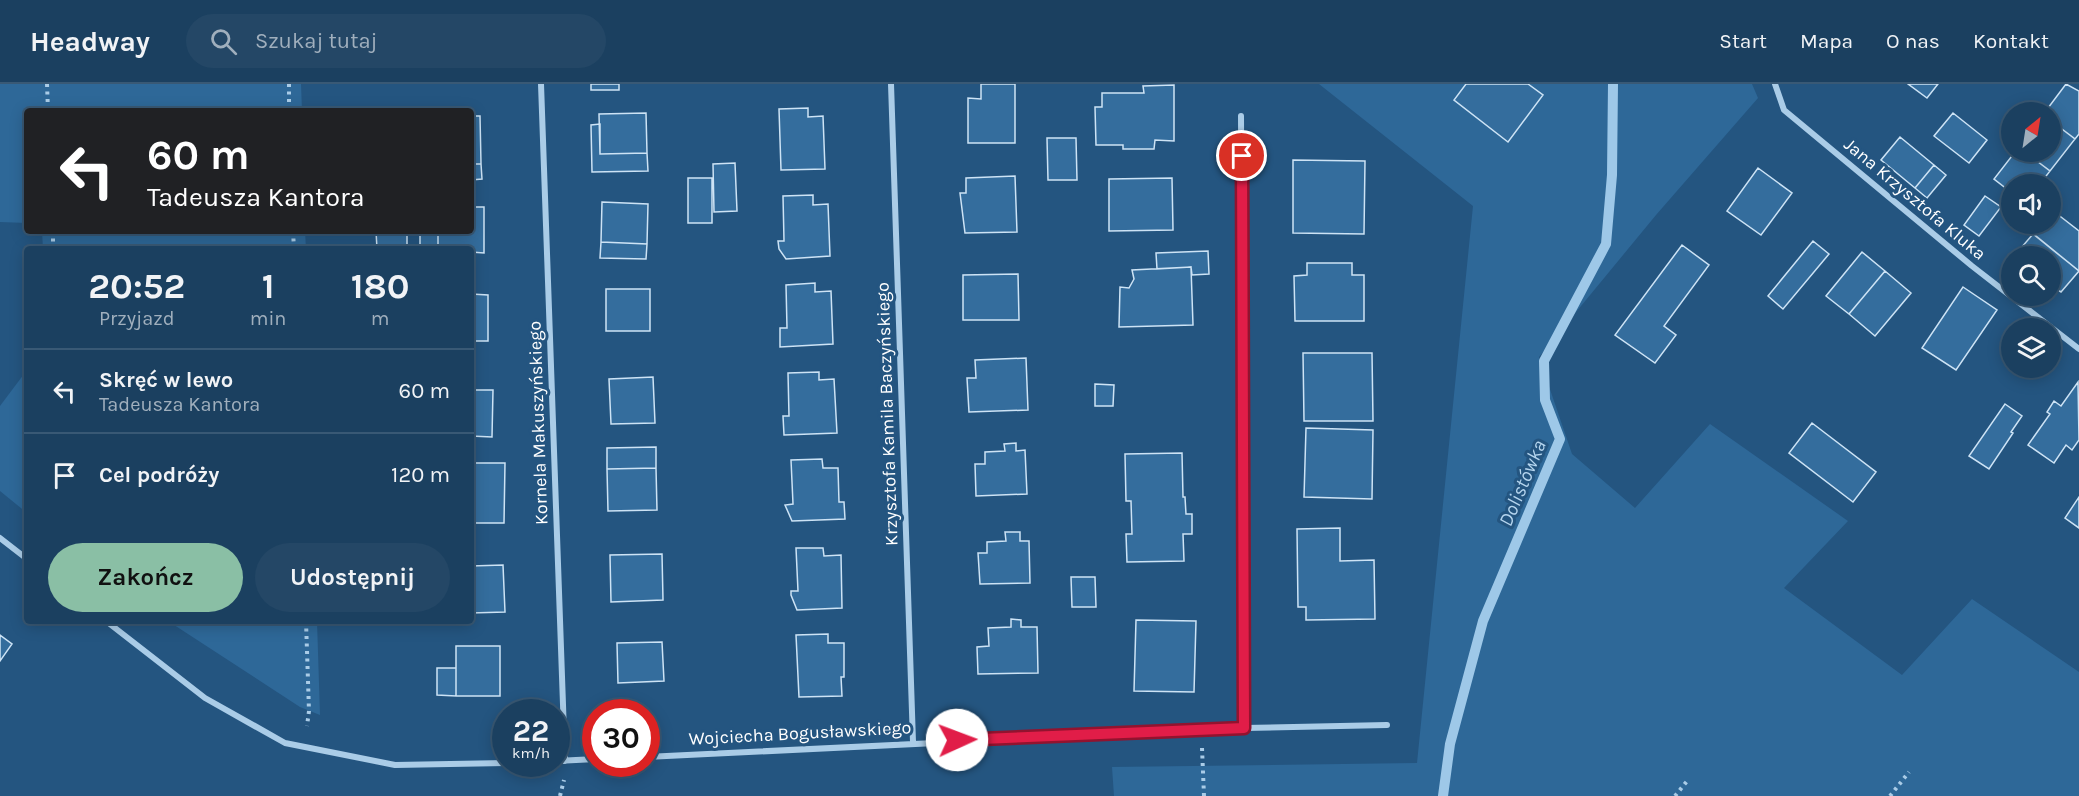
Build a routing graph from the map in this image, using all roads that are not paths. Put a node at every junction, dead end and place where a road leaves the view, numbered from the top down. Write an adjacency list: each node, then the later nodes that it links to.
1 (541, 84): 9 (street, Kornela Makuszyńskiego)
2 (891, 84): 12 (street, Krzysztofa Kamila Baczyńskiego)
3 (1775, 84): 5 (street, Jana Krzysztofa Kluka)
4 (1241, 116): 11 (street)
5 (2079, 349)
6 (0, 538): 7 (street)
7 (24, 557)
8 (110, 624): 14 (street)
9 (563, 699)
10 (1387, 725): 11 (street, Wojciecha Bogusławskiego)
11 (1244, 728): 12 (street, Wojciecha Bogusławskiego)
12 (913, 742): 13 (street, Wojciecha Bogusławskiego)
13 (660, 756)
14 (492, 763)

